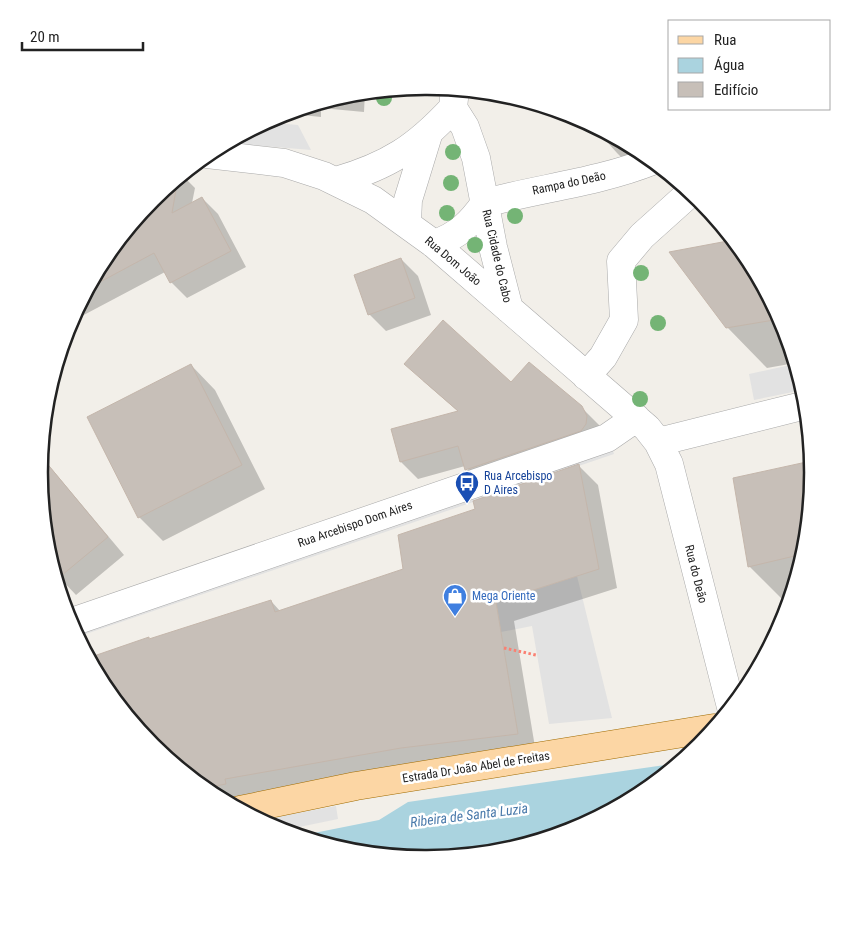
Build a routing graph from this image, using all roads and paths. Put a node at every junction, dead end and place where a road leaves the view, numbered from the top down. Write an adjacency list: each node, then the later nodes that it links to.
1 (454, 98): 2 (street, Rua Cidade do Cabo); 7 (street, Rua Cidade do Cabo)
2 (428, 135): 5 (street, Rua Cidade do Cabo); 8 (street, Rua Cidade do Cabo)
3 (219, 155): 5 (street, Rua Dom João)
4 (644, 164): 7 (street, Rampa do Deão)
5 (336, 181): 8 (street, Rua Dom João)
6 (685, 197): 11 (street)
7 (485, 203): 9 (street, Rua Cidade do Cabo); 10 (street, Rua Cidade do Cabo)
8 (407, 223): 9 (street, Rua Dom João)
9 (434, 244): 10 (street, Rua Dom João)
10 (510, 309): 11 (street, Rua Dom João)
11 (586, 376): 13 (street, Rua Dom João)
12 (798, 408): 14 (street)
13 (636, 418): 14 (street, Rua Dom João); 15 (street, Rua Arcebispo Dom Aires)
14 (658, 442): 18 (street, Rua do Deão)
15 (77, 620)
16 (504, 648): 17 (path)
17 (536, 655)
18 (729, 698)
19 (703, 730): 20 (main road, Estrada Dr João Abel de Freitas)
20 (250, 808)

